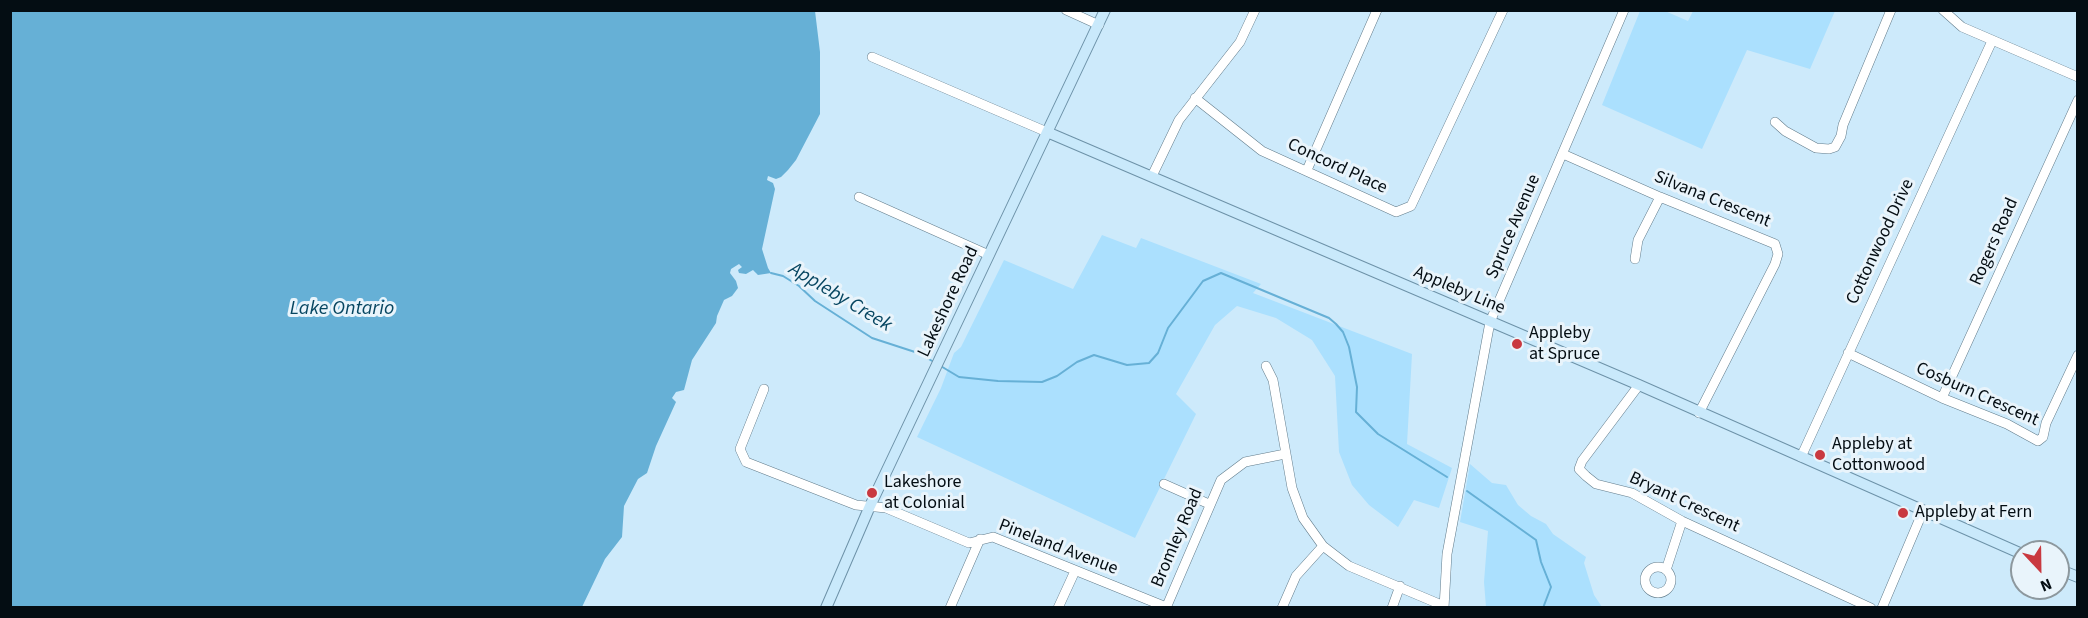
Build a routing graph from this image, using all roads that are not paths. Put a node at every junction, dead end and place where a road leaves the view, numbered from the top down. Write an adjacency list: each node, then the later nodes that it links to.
1 (1066, 10): 9 (street)
2 (1106, 10): 9 (main road, Lakeshore Road)
3 (1255, 10): 13 (street)
4 (1377, 10): 18 (street)
5 (1503, 10): 18 (street, Concord Place)
6 (1624, 10): 17 (street, Spruce Avenue)
7 (1891, 10): 15 (street)
8 (1943, 10): 10 (street)
9 (1099, 25): 16 (main road, Lakeshore Road)
10 (1992, 41): 12 (street); 25 (street, Cottonwood Drive)
11 (872, 57): 16 (street)
12 (2078, 77)
13 (1195, 98): 18 (street, Concord Place); 19 (street)
14 (2078, 100): 30 (street, Rogers Road)
15 (1775, 122)
16 (1047, 132): 19 (main road, Appleby Line); 22 (main road, Lakeshore Road)
17 (1563, 154): 21 (street, Silvana Crescent); 24 (street, Spruce Avenue)
18 (1306, 170)
19 (1152, 177): 24 (main road, Appleby Line)
20 (859, 197): 22 (street)
21 (1660, 197): 23 (street); 31 (street, Silvana Crescent)
22 (989, 255): 36 (main road, Lakeshore Road)
23 (1635, 259)
24 (1490, 322): 28 (main road, Appleby Line); 46 (street, Spruce Avenue)
25 (1848, 353): 30 (street, Cosburn Crescent); 33 (street, Cottonwood Drive)
26 (2078, 355): 30 (street, Cosburn Crescent)
27 (1266, 366): 32 (street)
28 (1639, 385): 31 (main road, Appleby Line); 38 (street, Bryant Crescent)
29 (764, 390): 36 (street, Pineland Avenue)
30 (1942, 398)
31 (1699, 413): 33 (main road, Appleby Line)
32 (1285, 454): 35 (street, Bromley Road); 40 (street)
33 (1801, 457): 37 (main road, Appleby Line)
34 (1164, 484): 35 (street)
35 (1209, 504): 45 (street, Bromley Road)
36 (870, 506): 39 (street, Pineland Avenue); 47 (main road, Lakeshore Road)
37 (1923, 511): 41 (main road, Appleby Line); 53 (street)
38 (1682, 521): 42 (street); 52 (street, Bryant Crescent)
39 (980, 539): 43 (street, Pineland Avenue); 48 (street)
40 (1323, 546): 44 (street); 50 (street)
41 (2010, 549)
42 (1666, 570)
43 (1075, 571): 45 (street, Pineland Avenue); 49 (street)
44 (1400, 586): 46 (street); 51 (street)
45 (1166, 607)
46 (1444, 607)
47 (826, 608)
48 (950, 608)
49 (1058, 608)
50 (1282, 608)
51 (1392, 608)
52 (1870, 608)
53 (1882, 608)

